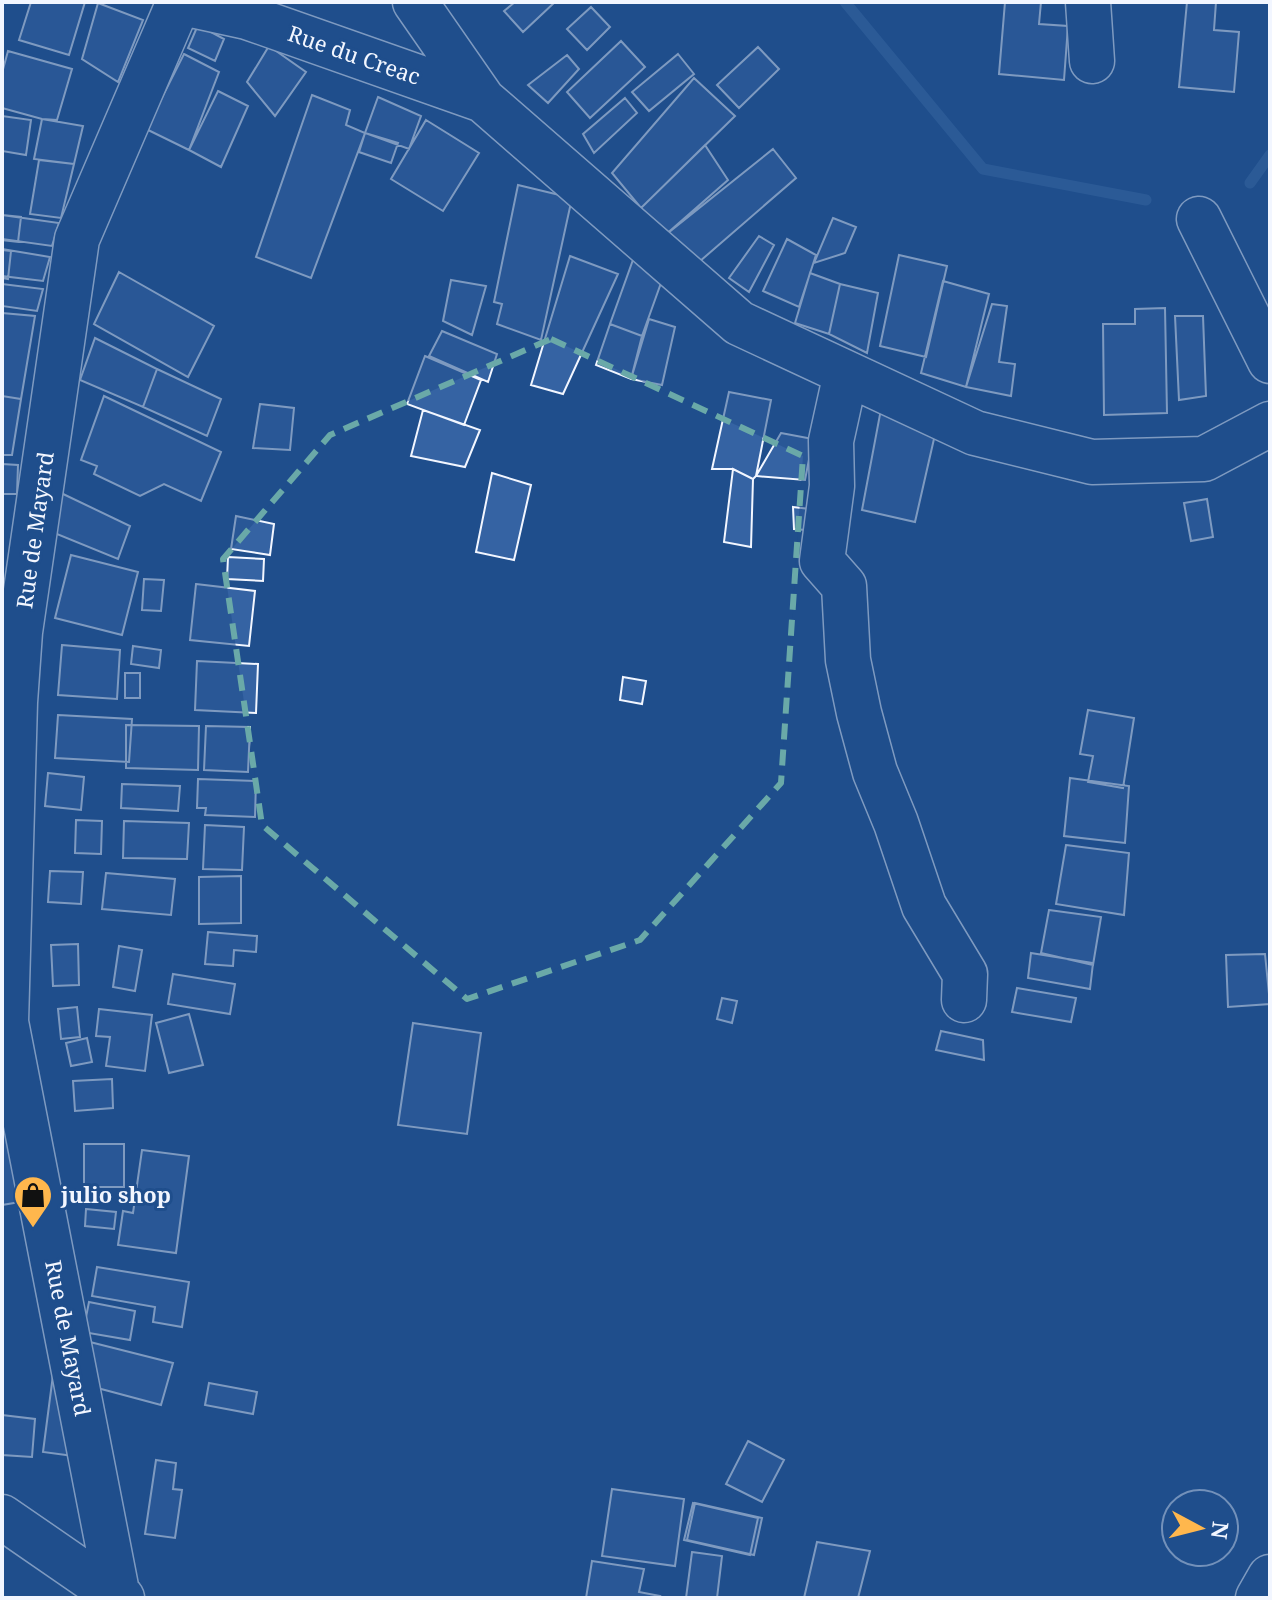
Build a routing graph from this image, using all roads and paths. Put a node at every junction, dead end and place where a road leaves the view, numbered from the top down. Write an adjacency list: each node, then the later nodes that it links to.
1 (178, 2): 5 (street, Rue du Creac); 13 (street, Rue de Mayard)
2 (415, 2): 5 (street)
3 (1088, 2): 4 (street)
4 (1092, 61)
5 (483, 100): 8 (street)
6 (1199, 219): 7 (street)
7 (1270, 361)
8 (846, 373): 9 (street); 10 (street)
9 (1270, 424)
10 (964, 1000)
11 (2, 1517): 13 (street)
12 (1270, 1577): 14 (street)
13 (120, 1597)
14 (1258, 1598)

